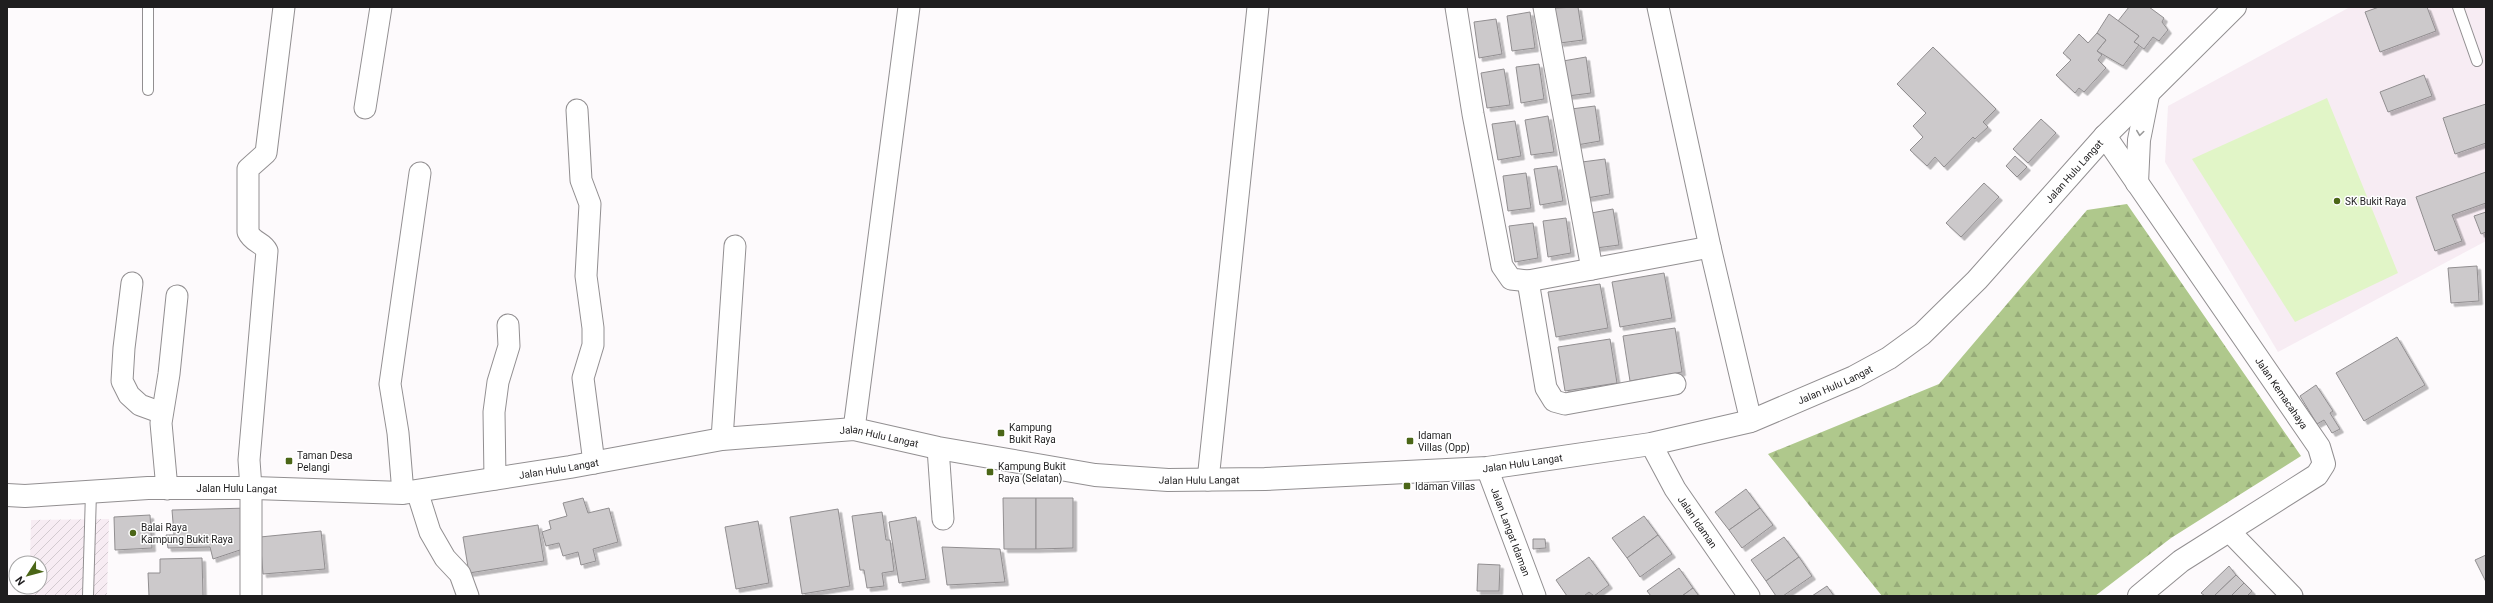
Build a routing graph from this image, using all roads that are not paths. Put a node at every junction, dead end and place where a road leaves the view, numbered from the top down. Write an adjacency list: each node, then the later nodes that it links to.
1 (148, 7): 12 (lane)
2 (284, 7): 37 (street)
3 (381, 7): 14 (street)
4 (909, 7): 29 (street)
5 (1258, 7): 36 (street)
6 (1456, 7): 22 (street)
7 (1544, 7): 21 (street)
8 (1658, 7): 20 (street)
9 (2458, 7): 11 (lane)
10 (2233, 8): 13 (main road, Jalan Hulu Langat)
11 (2477, 61)
12 (148, 90)
13 (2148, 95): 16 (main road, Jalan Hulu Langat); 18 (main road, one-way to 18)
14 (365, 108)
15 (577, 110): 33 (street)
16 (2105, 136): 18 (main road, Jalan Kemacahaya); 28 (main road, Jalan Hulu Langat)
17 (420, 173): 40 (street)
18 (2137, 183): 43 (main road, Jalan Kemacahaya)
19 (735, 246): 30 (street)
20 (1710, 248): 21 (street); 28 (street)
21 (1592, 269): 22 (street)
22 (1528, 281): 26 (street)
23 (132, 283): 27 (street)
24 (177, 296): 27 (street)
25 (508, 325): 35 (street)
26 (1674, 384)
27 (162, 413): 38 (street)
28 (1751, 421): 31 (main road, Jalan Hulu Langat)
29 (854, 429): 30 (main road, Jalan Hulu Langat); 32 (main road, Jalan Hulu Langat)
30 (722, 439): 33 (main road, Jalan Hulu Langat)
31 (1652, 444): 34 (main road, Jalan Hulu Langat); 48 (street, Jalan Idaman)
32 (938, 448): 36 (main road, Jalan Hulu Langat); 42 (street)
33 (594, 463): 35 (main road, Jalan Hulu Langat)
34 (1487, 468): 36 (main road, Jalan Hulu Langat); 47 (street, Jalan Langat Idaman)
35 (495, 479): 40 (main road, Jalan Hulu Langat)
36 (1208, 480)
37 (251, 488): 38 (main road, Jalan Hulu Langat); 40 (main road, Jalan Hulu Langat); 45 (street)
38 (167, 489): 39 (main road, Jalan Hulu Langat)
39 (91, 492): 41 (main road, Jalan Hulu Langat); 44 (lane)
40 (410, 492): 46 (street)
41 (7, 495)
42 (943, 519)
43 (2229, 531): 49 (main road, Jalan Kemacahaya); 50 (street)
44 (88, 596)
45 (251, 596)
46 (468, 596)
47 (1536, 596)
48 (1749, 596)
49 (2139, 596)
50 (2292, 596)

